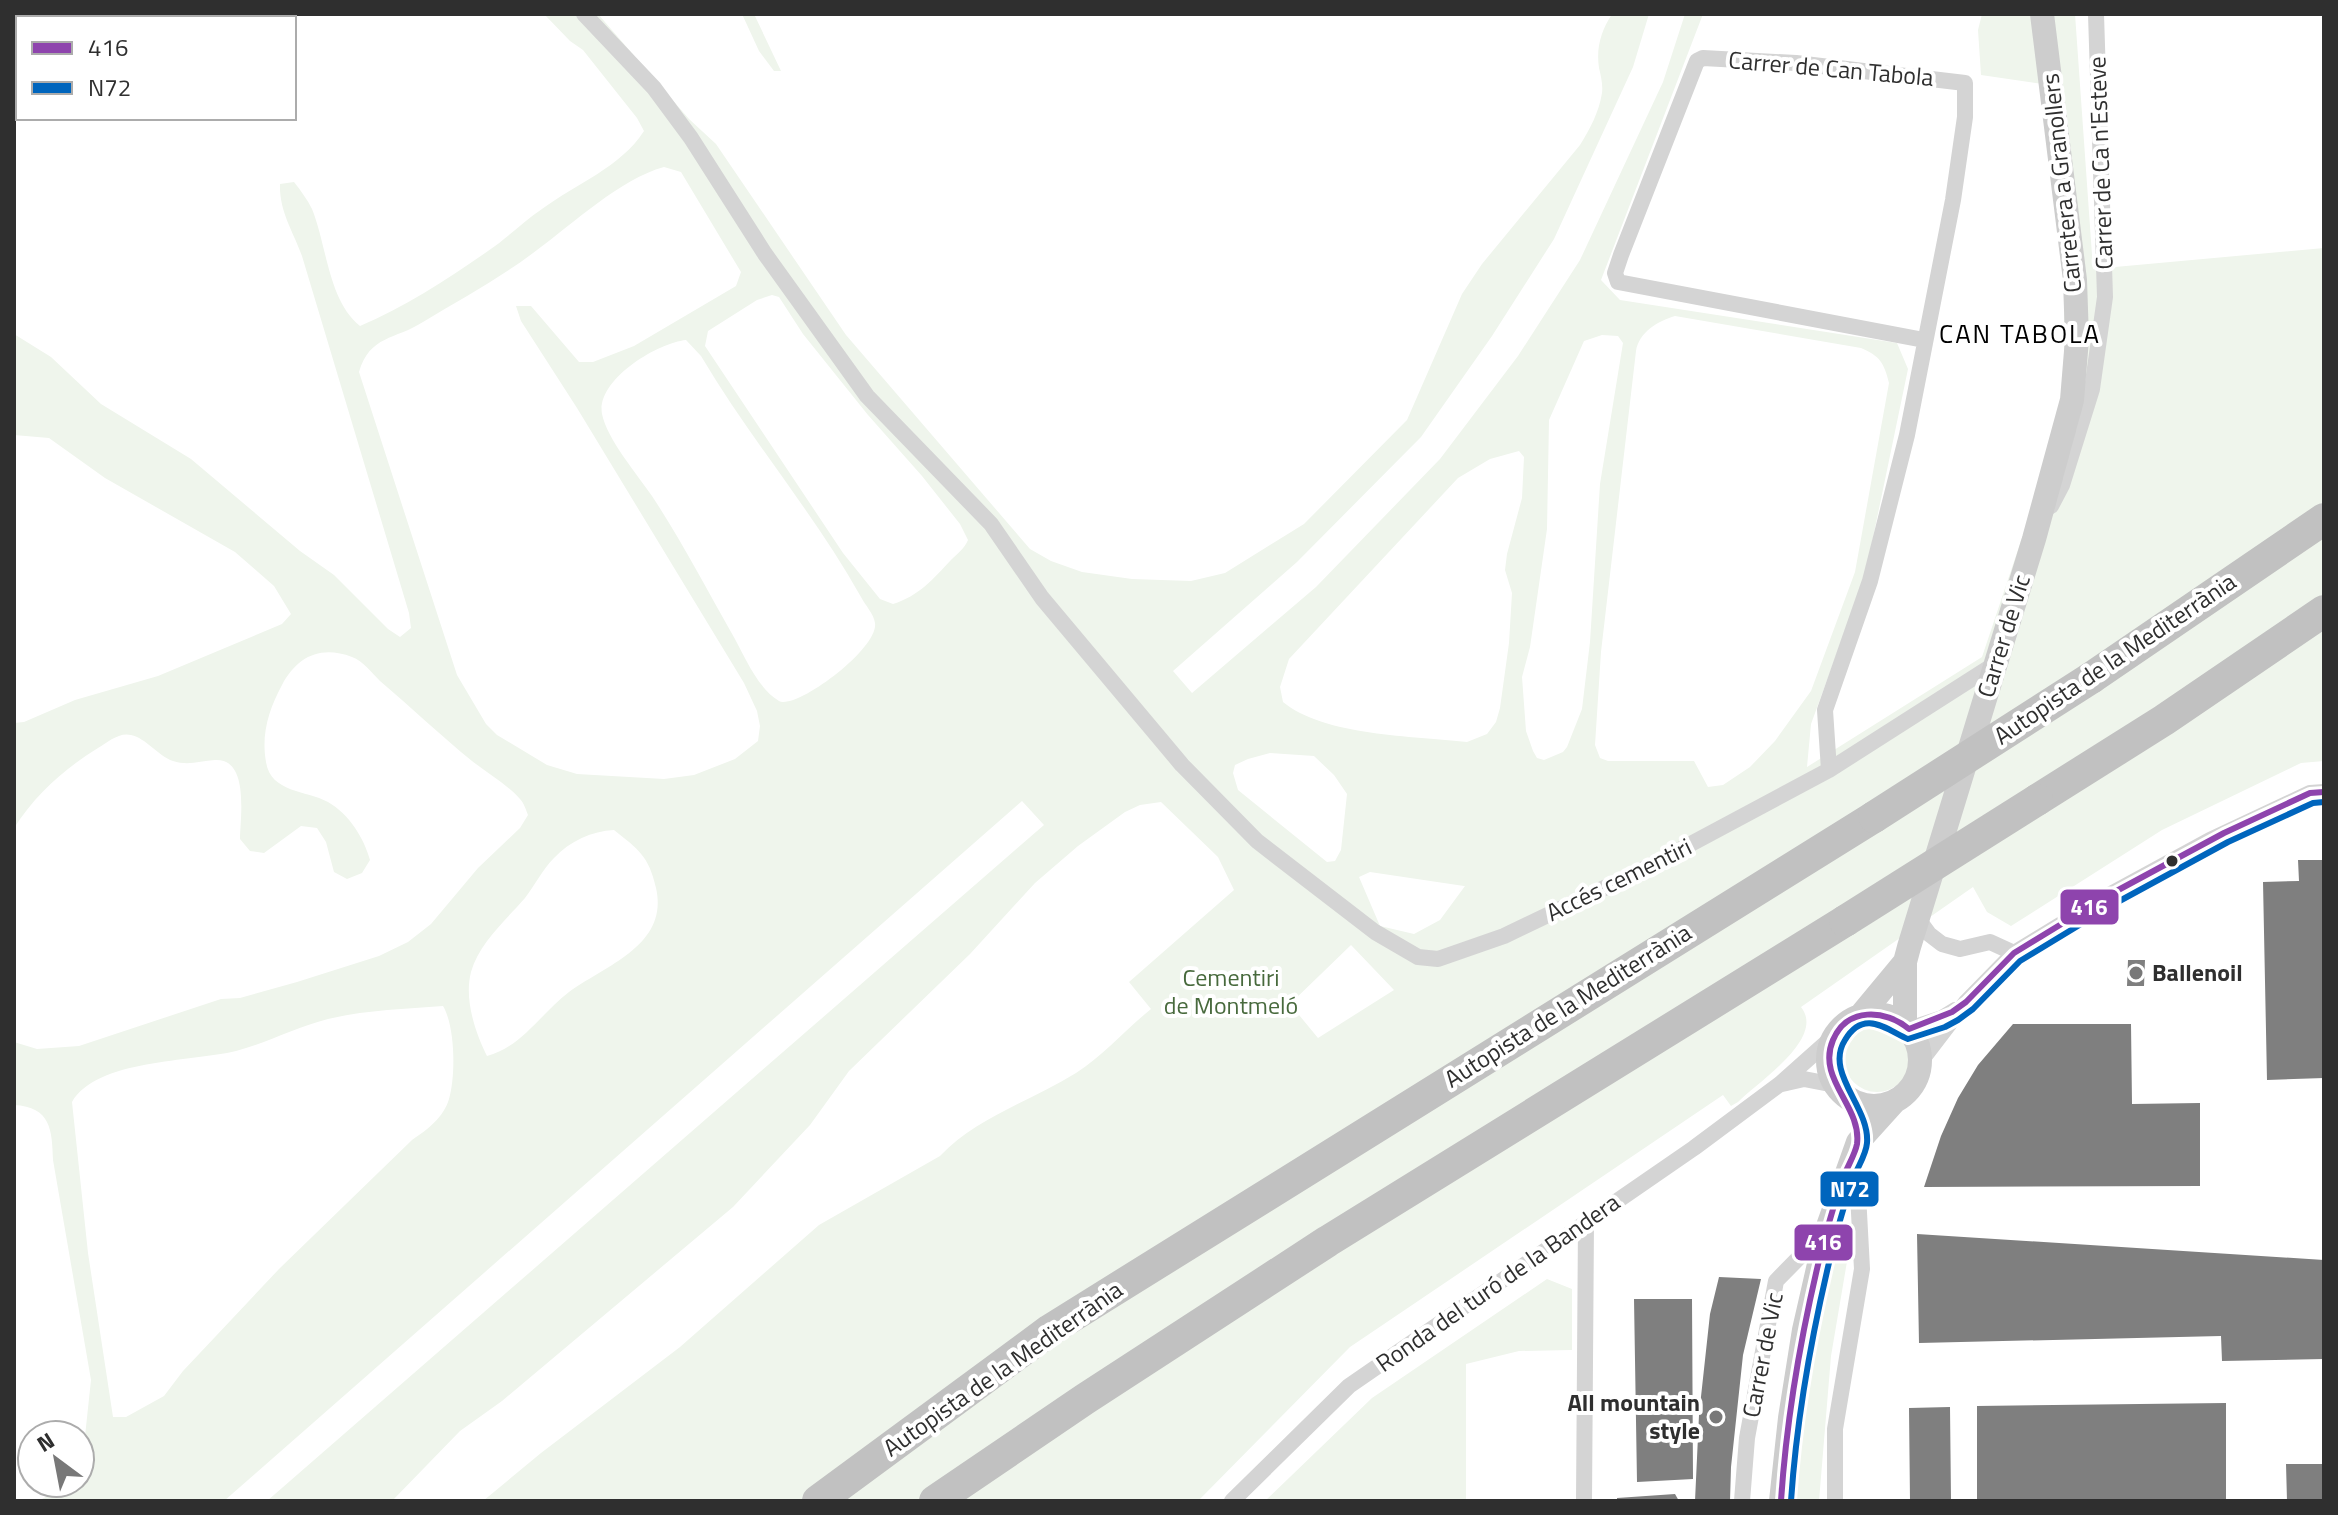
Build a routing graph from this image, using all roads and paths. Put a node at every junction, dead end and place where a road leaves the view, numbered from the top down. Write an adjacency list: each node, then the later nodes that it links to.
1 (584, 14): 10 (street, Accés cementiri)
2 (2042, 14): 5 (street, Carretera a Granollers)
3 (2096, 14): 7 (street, Carrer de Ca n'Esteve)
4 (1924, 340): 4 (street, Carrer de Can Tabola); 10 (street, Carrer de Can Tabola)
5 (2072, 400): 7 (street, Carrer de Vic)
6 (2324, 519): 27 (highway, Autopista de la Mediterrània, bridge)
7 (2034, 539): 9 (street, Carrer de Vic)
8 (2324, 611): 28 (highway, bridge)
9 (1995, 664): 10 (street, Accés cementiri); 12 (street, Carrer de Vic)
10 (1829, 770)
11 (2324, 792): 13 (street)
12 (1918, 919): 13 (street); 14 (street, Carrer de Vic)
13 (2014, 953): 15 (street)
14 (1905, 962): 16 (street, Carrer de Vic); 17 (street, Carrer de Vic)
15 (1966, 1002): 17 (street); 19 (street)
16 (1861, 1015): 17 (street); 18 (street)
17 (1907, 1027): 19 (street)
18 (1835, 1035): 20 (street, Ronda del turó de la Bandera); 21 (street)
19 (1921, 1061): 22 (street)
20 (1780, 1084): 21 (street); 25 (street, Ronda del turó de la Bandera)
21 (1840, 1090): 22 (street); 23 (street)
22 (1895, 1101): 23 (street, Carrer de Vic)
23 (1858, 1142): 24 (street, Carrer de Vic)
24 (1845, 1171): 26 (street, Carrer de Vic); 33 (street)
25 (1586, 1222): 29 (street, Ronda del turó de la Bandera); 30 (street)
26 (1827, 1229): 31 (street, Carrer de Vic); 32 (street, Carrer de Vic)
27 (818, 1501)
28 (935, 1501)
29 (1232, 1501)
30 (1584, 1501)
31 (1742, 1501)
32 (1781, 1501)
33 (1835, 1501)

